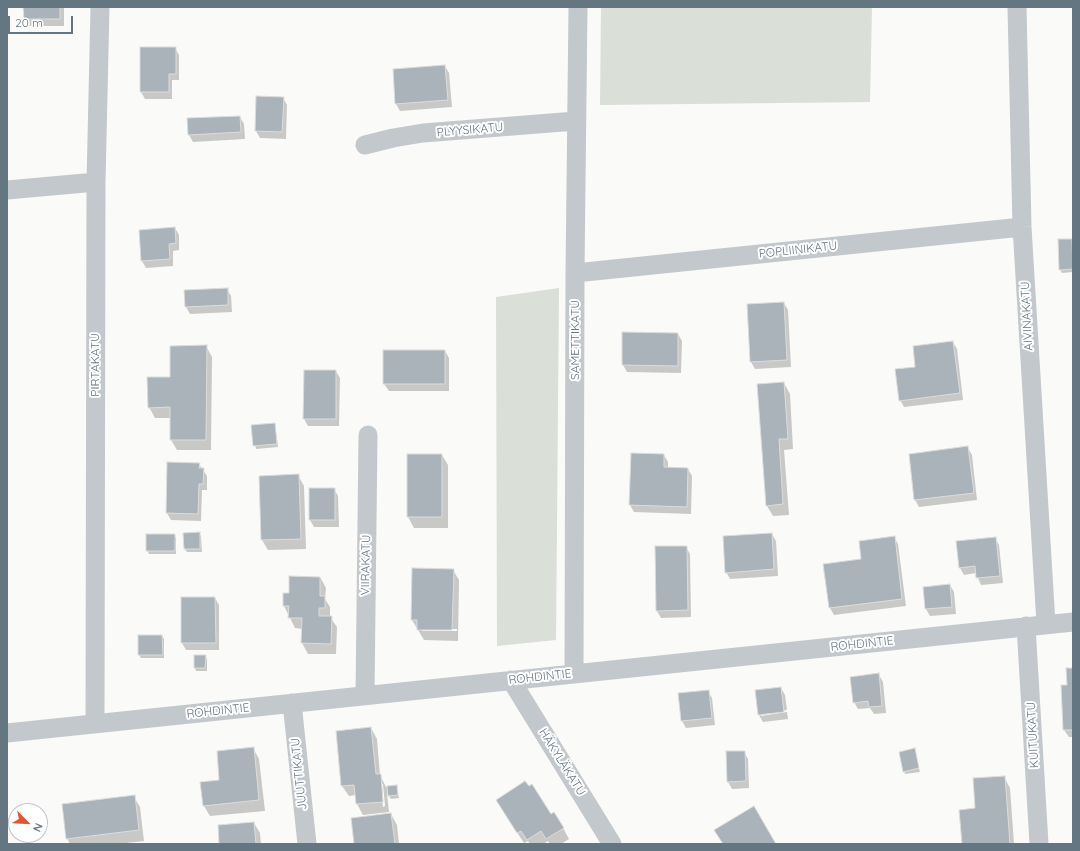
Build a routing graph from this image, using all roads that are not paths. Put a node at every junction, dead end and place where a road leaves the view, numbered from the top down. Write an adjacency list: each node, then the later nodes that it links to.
1 (100, 7): 6 (street, PIRTAKATU)
2 (578, 7): 4 (street, SAMETTIKATU)
3 (1017, 7): 8 (street, AIVINAKATU)
4 (576, 121): 5 (street, PLYYSIKATU); 9 (street, SAMETTIKATU)
5 (364, 145)
6 (96, 182): 7 (street); 18 (street, PIRTAKATU)
7 (7, 190)
8 (1022, 227): 9 (street, POPLIINIKATU); 12 (street, AIVINAKATU)
9 (575, 273): 14 (street, SAMETTIKATU)
10 (368, 435): 16 (street, VIIRAKATU)
11 (1073, 622): 12 (street, ROHDINTIE)
12 (1046, 624): 13 (street, ROHDINTIE)
13 (1026, 626): 14 (street, ROHDINTIE); 22 (street, KUITUKATU)
14 (574, 674): 15 (street, ROHDINTIE)
15 (511, 680): 16 (street, ROHDINTIE); 21 (street, HÄKYLÄKATU)
16 (365, 695): 17 (street, ROHDINTIE)
17 (292, 703): 18 (street, ROHDINTIE); 20 (street, JUUTTIKATU)
18 (95, 723): 19 (street, ROHDINTIE)
19 (7, 733)
20 (307, 844)
21 (612, 844)
22 (1039, 844)

